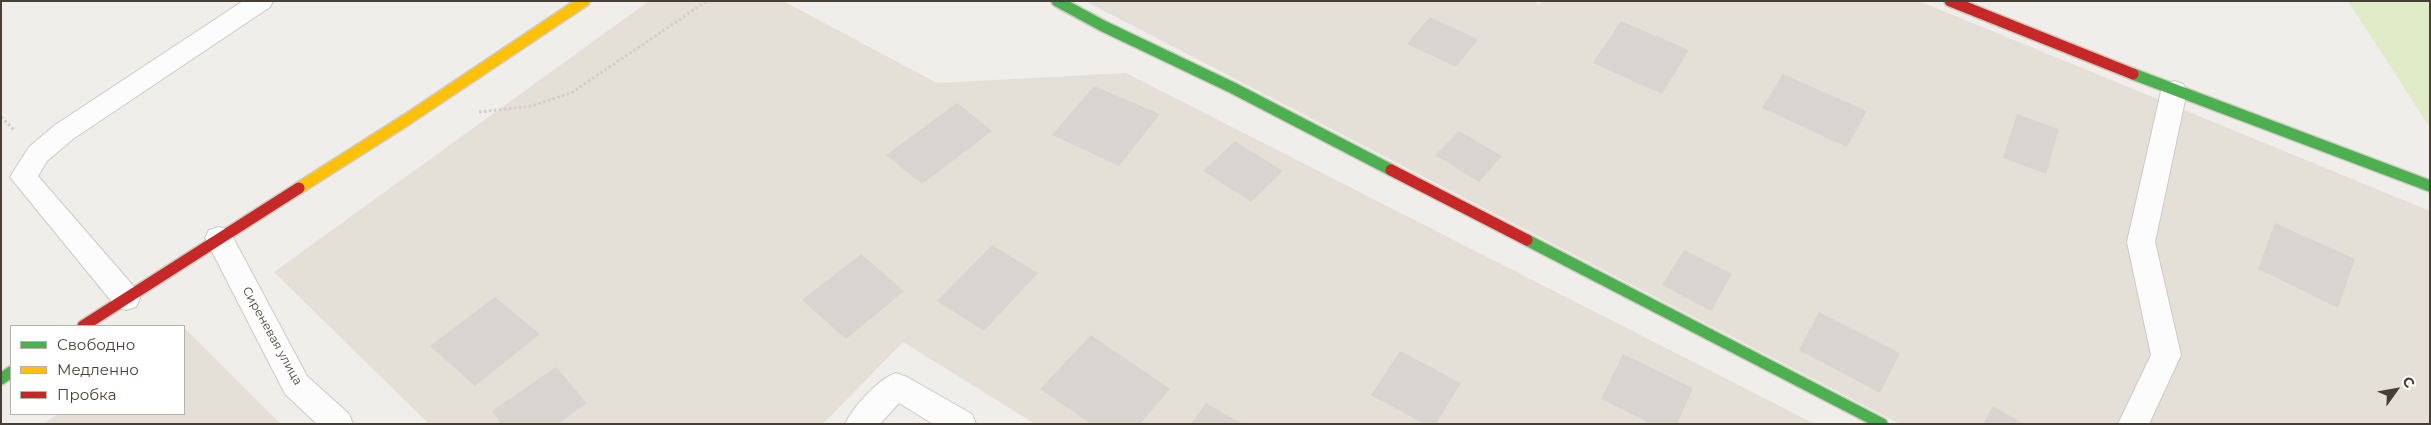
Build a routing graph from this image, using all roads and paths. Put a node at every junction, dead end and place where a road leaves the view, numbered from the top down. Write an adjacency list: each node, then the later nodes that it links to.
1 (261, 1): 10 (street)
2 (584, 1): 9 (street)
3 (706, 1): 7 (path)
4 (1057, 1): 15 (street)
5 (1950, 1): 6 (street)
6 (2174, 91): 8 (street); 16 (street)
7 (474, 112)
8 (2430, 186)
9 (219, 238): 10 (street); 12 (street, Сиреневая улица)
10 (126, 298): 11 (street)
11 (85, 325)
12 (338, 424)
13 (860, 424): 14 (street)
14 (960, 424)
15 (1882, 424)
16 (2133, 424)

